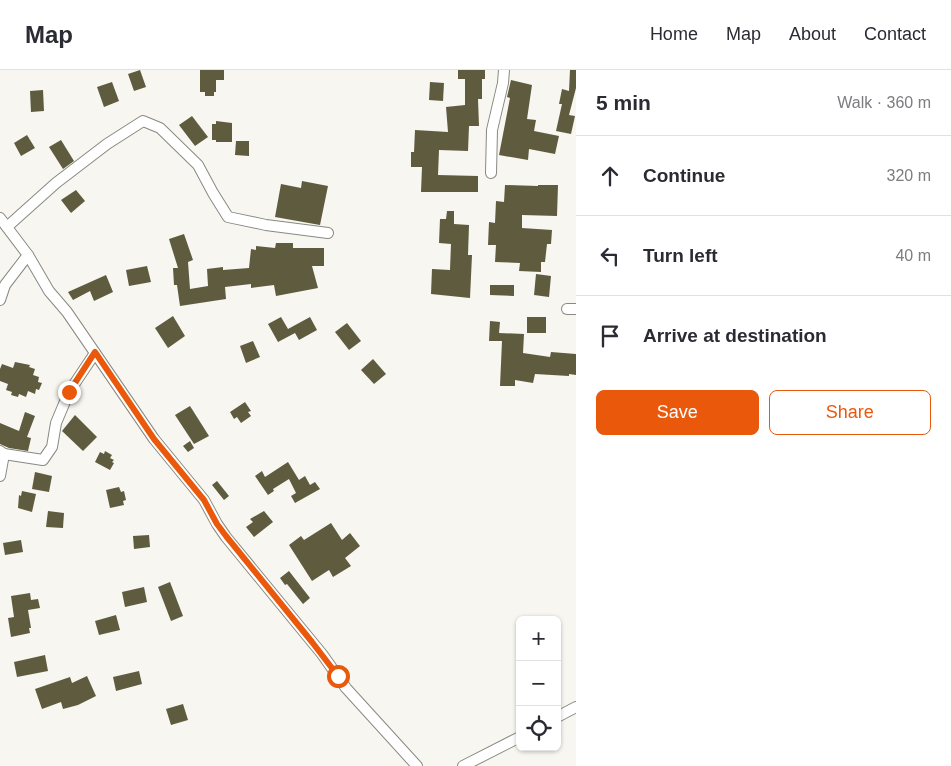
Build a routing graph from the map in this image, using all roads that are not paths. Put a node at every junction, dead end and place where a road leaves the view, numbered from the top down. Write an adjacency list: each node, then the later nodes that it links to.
1 (504, 70): 2 (street)
2 (491, 173)
3 (0, 218): 4 (street)
4 (8, 226): 5 (street); 6 (street)
5 (328, 233)
6 (28, 256): 7 (street); 8 (street)
7 (0, 300)
8 (95, 352): 9 (street); 14 (street)
9 (2, 453): 10 (street)
10 (0, 476)
11 (576, 707): 12 (street)
12 (561, 715)
13 (516, 739): 15 (street)
14 (417, 766)
15 (463, 766)

